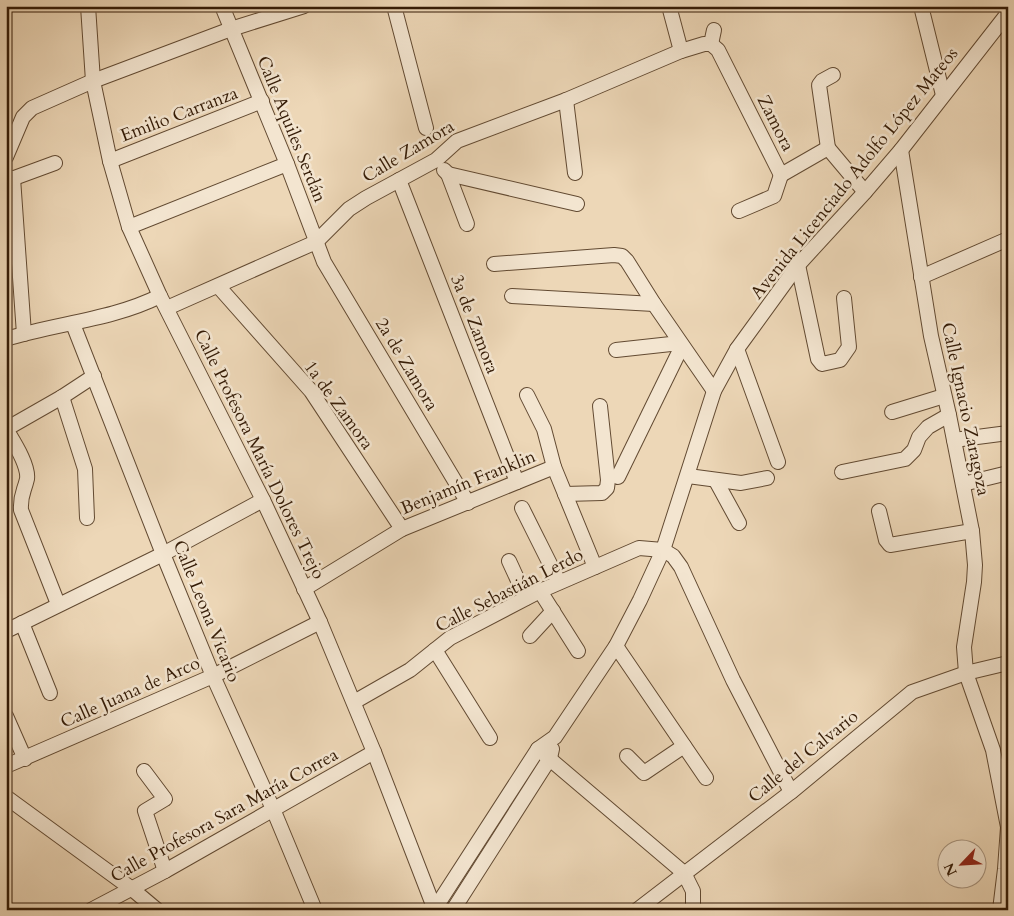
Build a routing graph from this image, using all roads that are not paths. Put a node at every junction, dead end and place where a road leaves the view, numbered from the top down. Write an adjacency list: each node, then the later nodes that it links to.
1 (88, 6): 13 (street, Calle Profesora María Dolores Trejo)
2 (222, 6): 8 (street, Calle Aquiles Serdán)
3 (304, 6): 8 (street)
4 (394, 6): 17 (street)
5 (669, 6): 11 (street)
6 (921, 6): 14 (street)
7 (1008, 13): 14 (street, Avenida Licenciado Adolfo López Mateos)
8 (231, 29): 13 (street); 16 (street, Calle Aquiles Serdán)
9 (714, 30): 10 (street)
10 (711, 44): 11 (street, Calle Zamora); 27 (street, Zamora)
11 (681, 51): 15 (street, Calle Zamora)
12 (833, 75): 18 (street)
13 (93, 81): 20 (street); 22 (street, Calle Profesora María Dolores Trejo)
14 (943, 95): 19 (street, Avenida Licenciado Adolfo López Mateos)
15 (566, 100): 21 (street, Calle Zamora); 25 (street)
16 (262, 102): 22 (street, Emilio Carranza); 24 (street, Calle Aquiles Serdán)
17 (426, 128)
18 (828, 148): 27 (street, Zamora); 30 (street)
19 (901, 150): 30 (street, Avenida Licenciado Adolfo López Mateos); 39 (street, Calle Ignacio Zaragoza)
20 (6, 157)
21 (436, 160): 26 (street); 29 (street, Calle Zamora)
22 (110, 161): 34 (street, Calle Profesora María Dolores Trejo)
23 (55, 163): 28 (street)
24 (287, 164): 34 (street); 36 (street, Calle Aquiles Serdán)
25 (575, 173)
26 (448, 174): 31 (street); 33 (street)
27 (781, 175): 32 (street)
28 (10, 179): 46 (street)
29 (399, 180): 36 (street, Calle Zamora); 70 (street, 3a de Zamora)
30 (865, 192): 38 (street, Avenida Licenciado Adolfo López Mateos)
31 (577, 204)
32 (739, 211)
33 (466, 224)
34 (129, 227): 43 (street, Calle Profesora María Dolores Trejo)
35 (1008, 239): 39 (street)
36 (316, 242): 40 (street, Calle Zamora); 74 (street, 2a de Zamora)
37 (494, 264): 44 (street)
38 (798, 265): 42 (street); 50 (street, Avenida Licenciado Adolfo López Mateos)
39 (921, 277): 54 (street, Calle Ignacio Zaragoza)
40 (218, 286): 43 (street, Calle Zamora); 79 (street, 1a de Zamora)
41 (512, 296): 44 (street)
42 (844, 298)
43 (164, 302): 45 (street, Calle Zamora); 73 (street, Calle Profesora María Dolores Trejo)
44 (654, 304): 48 (street)
45 (73, 324): 46 (street, Calle Zamora); 51 (street, Calle Leona Vicario)
46 (24, 334): 47 (street, Calle Zamora)
47 (6, 339)
48 (681, 345): 49 (street); 52 (street); 67 (street)
49 (616, 350)
50 (737, 350): 52 (street, Avenida Licenciado Adolfo López Mateos); 62 (street)
51 (94, 376): 55 (street); 82 (street, Calle Leona Vicario)
52 (714, 392): 66 (street, Avenida Licenciado Adolfo López Mateos)
53 (527, 395): 63 (street)
54 (944, 396): 57 (street); 58 (street, Calle Ignacio Zaragoza)
55 (62, 397): 59 (street); 77 (street)
56 (600, 406): 72 (street)
57 (892, 412)
58 (949, 415): 61 (street, Calle Ignacio Zaragoza); 64 (street)
59 (6, 429): 89 (street)
60 (1008, 433): 61 (street)
61 (954, 440): 71 (street, Calle Ignacio Zaragoza)
62 (778, 462)
63 (554, 467): 70 (street, Benjamín Franklin); 72 (street, Benjamín Franklin)
64 (842, 472)
65 (1008, 473): 71 (street)
66 (688, 476): 69 (street); 81 (street, Avenida Licenciado Adolfo López Mateos)
67 (618, 477)
68 (767, 478): 69 (street)
69 (716, 481): 78 (street)
70 (517, 482): 74 (street, Benjamín Franklin)
71 (963, 484): 80 (street, Calle Ignacio Zaragoza)
72 (565, 494): 84 (street, Benjamín Franklin)
73 (263, 500): 82 (street); 86 (street, Calle Profesora María Dolores Trejo)
74 (468, 503): 79 (street, Benjamín Franklin)
75 (522, 508): 85 (street)
76 (879, 512): 80 (street)
77 (87, 518)
78 (740, 523)
79 (402, 529): 86 (street, Benjamín Franklin)
80 (972, 531): 99 (street, Calle Ignacio Zaragoza)
81 (663, 550): 84 (street, Calle Sebastián Lerdo); 95 (street, Avenida Licenciado Adolfo López Mateos); 115 (street)
82 (163, 554): 89 (street); 100 (street, Calle Leona Vicario)
83 (509, 561): 88 (street)
84 (595, 567): 85 (street, Calle Sebastián Lerdo)
85 (559, 582): 87 (street, Calle Sebastián Lerdo)
86 (304, 589): 91 (street, Calle Profesora María Dolores Trejo)
87 (540, 591): 88 (street, Calle Sebastián Lerdo); 90 (street)
88 (526, 598): 96 (street, Calle Sebastián Lerdo)
89 (58, 604): 92 (street)
90 (553, 611): 94 (street); 97 (street)
91 (320, 622): 100 (street, Calle Juana de Arco); 102 (street, Calle Profesora María Dolores Trejo)
92 (22, 623): 93 (street); 101 (street)
93 (6, 631)
94 (530, 636)
95 (616, 646): 104 (street, Avenida Licenciado Adolfo López Mateos); 106 (street)
96 (435, 650): 102 (street, Calle Sebastián Lerdo); 105 (street)
97 (578, 651)
98 (1008, 663): 99 (street, Calle del Calvario)
99 (966, 673): 115 (street, Calle del Calvario); 128 (street, Calle Ignacio Zaragoza)
100 (213, 676): 111 (street, Calle Juana de Arco); 117 (street, Calle Leona Vicario)
101 (50, 693)
102 (354, 702): 108 (street, Calle Profesora María Dolores Trejo)
103 (6, 716): 111 (street)
104 (555, 737): 107 (street, Avenida Licenciado Adolfo López Mateos); 110 (street, Avenida Licenciado Adolfo López Mateos)
105 (490, 738)
106 (684, 746): 109 (street); 114 (street)
107 (538, 749): 110 (street); 125 (street, Avenida Licenciado Adolfo López Mateos)
108 (374, 752): 117 (street, Calle Profesora Sara María Correa); 125 (street, Calle Profesora María Dolores Trejo)
109 (626, 756)
110 (550, 758): 119 (street); 121 (street, Avenida Licenciado Adolfo López Mateos)
111 (24, 759): 112 (street, Calle Juana de Arco)
112 (6, 766)
113 (144, 771): 118 (street)
114 (706, 778)
115 (791, 792): 119 (street, Calle del Calvario)
116 (6, 798): 120 (street)
117 (273, 809): 118 (street, Calle Profesora Sara María Correa); 124 (street, Calle Leona Vicario)
118 (165, 871): 120 (street, Calle Profesora Sara María Correa)
119 (684, 873): 126 (street, Calle del Calvario); 127 (street)
120 (132, 889): 122 (street, Calle Profesora Sara María Correa); 123 (street)
121 (454, 909)
122 (91, 910)
123 (157, 910)
124 (315, 910)
125 (434, 910)
126 (637, 910)
127 (693, 910)
128 (1000, 910)

